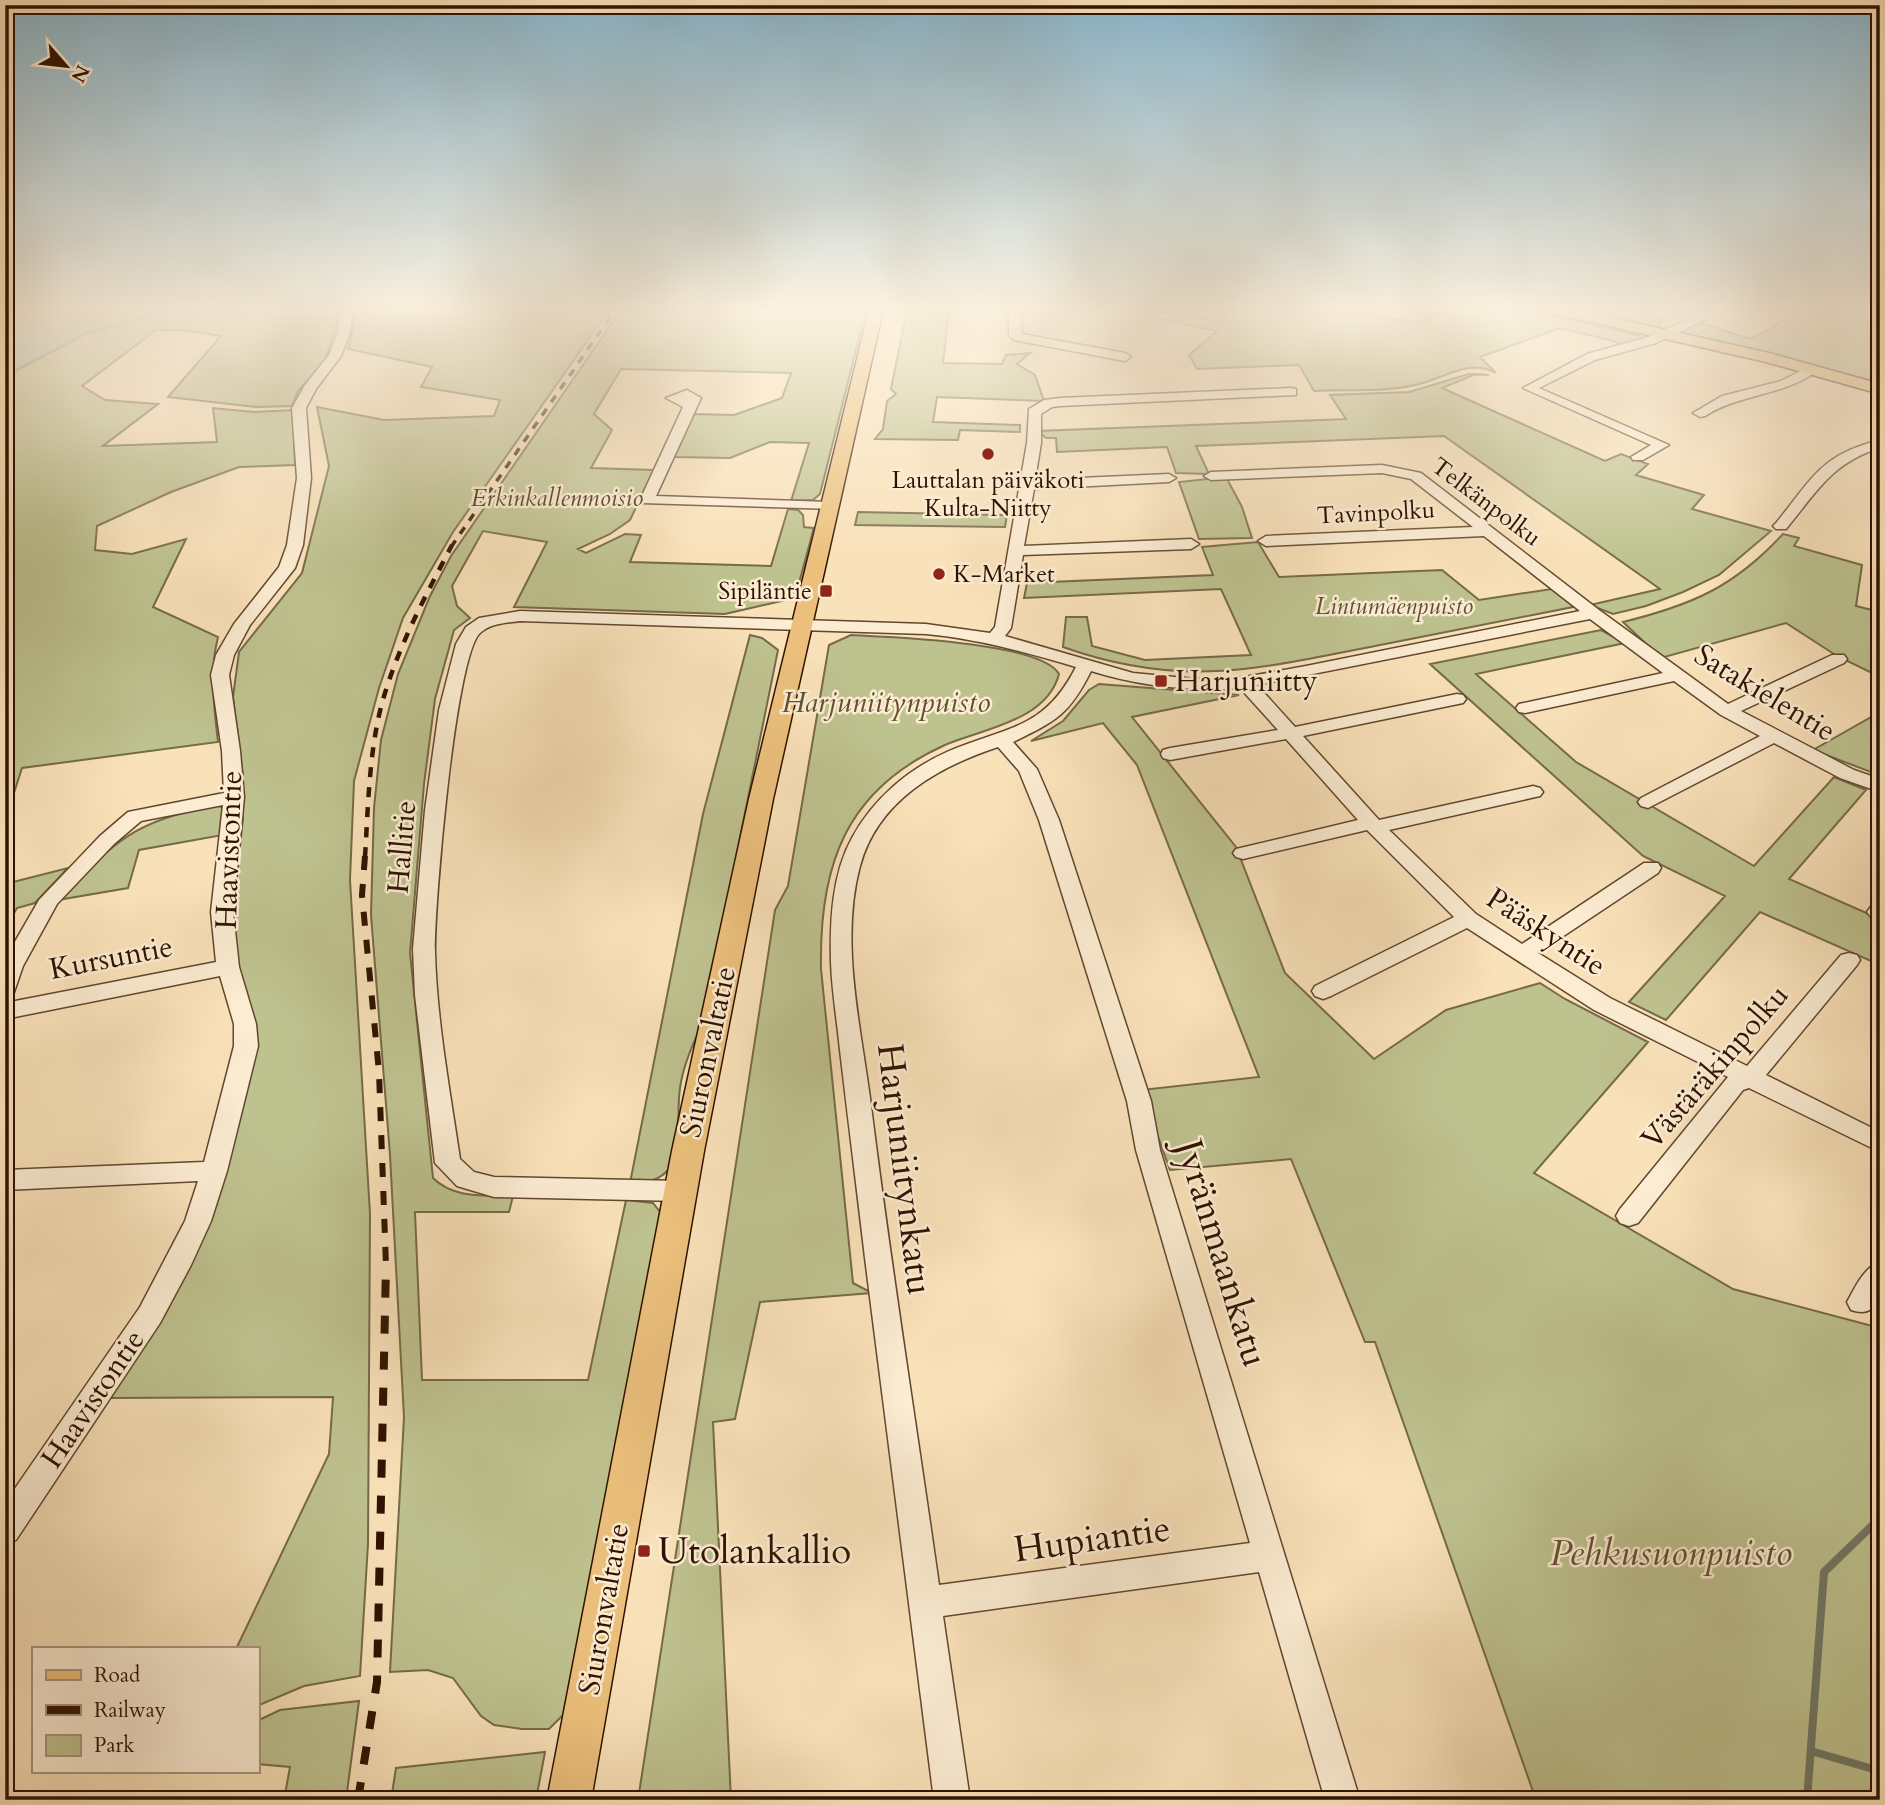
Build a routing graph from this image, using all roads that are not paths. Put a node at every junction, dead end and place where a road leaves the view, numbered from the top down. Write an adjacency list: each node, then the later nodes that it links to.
1 (307, 394): 35 (street, Haavistontie)
2 (856, 394): 13 (main road, Siuronvaltatie)
3 (1242, 394): 12 (street)
4 (1544, 394): 9 (street)
5 (1741, 394): 7 (street)
6 (690, 405): 13 (street)
7 (1700, 413)
8 (1880, 444): 14 (street)
9 (1638, 457)
10 (1211, 476): 15 (street, Telkänpolku)
11 (1169, 478): 12 (street)
12 (1026, 485): 18 (street)
13 (830, 506): 20 (main road, Siuronvaltatie)
14 (1781, 526)
15 (1487, 531): 16 (street, Tavinpolku); 19 (street, Telkänpolku)
16 (1266, 541)
17 (1191, 544): 18 (street)
18 (1016, 551): 21 (street)
19 (1593, 613): 24 (street, Satakielentie); 25 (street)
20 (800, 625): 21 (street); 51 (main road, Siuronvaltatie); 51 (street, Hallitie)
21 (994, 639): 23 (street)
22 (1838, 659): 28 (street)
23 (1085, 666): 25 (street); 31 (street, Harjuniitynkatu)
24 (1677, 675): 27 (street); 28 (street, Satakielentie)
25 (1245, 682): 29 (street, Pääskyntie)
26 (1457, 699): 29 (street)
27 (1525, 708)
28 (1727, 711): 30 (street, Satakielentie)
29 (1292, 733): 32 (street); 37 (street, Pääskyntie)
30 (1773, 736): 33 (street, Satakielentie); 36 (street)
31 (1002, 740): 56 (street, Jyränmaankatu); 57 (street, Harjuniitynkatu)
32 (1170, 754)
33 (1880, 786)
34 (1533, 792): 37 (street)
35 (234, 797): 43 (street, Haavistontie); 44 (street)
36 (1648, 802)
37 (1373, 825): 38 (street); 40 (street, Pääskyntie)
38 (1243, 853)
39 (1651, 868): 41 (street)
40 (1468, 919): 41 (street, Pääskyntie); 45 (street)
41 (1522, 954): 47 (street, Pääskyntie)
42 (1849, 960): 47 (street, Västäräkinpolku)
43 (228, 967): 46 (street, Kursuntie); 49 (street, Haavistontie)
44 (5, 990)
45 (1323, 991)
46 (5, 1011)
47 (1750, 1077): 48 (street, Pääskyntie); 52 (street, Västäräkinpolku)
48 (1880, 1143)
49 (214, 1171): 50 (street); 55 (street, Haavistontie)
50 (5, 1180)
51 (680, 1191): 58 (main road, Siuronvaltatie)
52 (1629, 1216)
53 (1880, 1273): 54 (street)
54 (1861, 1302)
55 (5, 1530)
56 (1271, 1555): 57 (street, Hupiantie); 60 (street, Jyränmaankatu)
57 (925, 1603): 59 (street, Harjuniitynkatu)
58 (569, 1800)
59 (952, 1800)
60 (1343, 1800)

